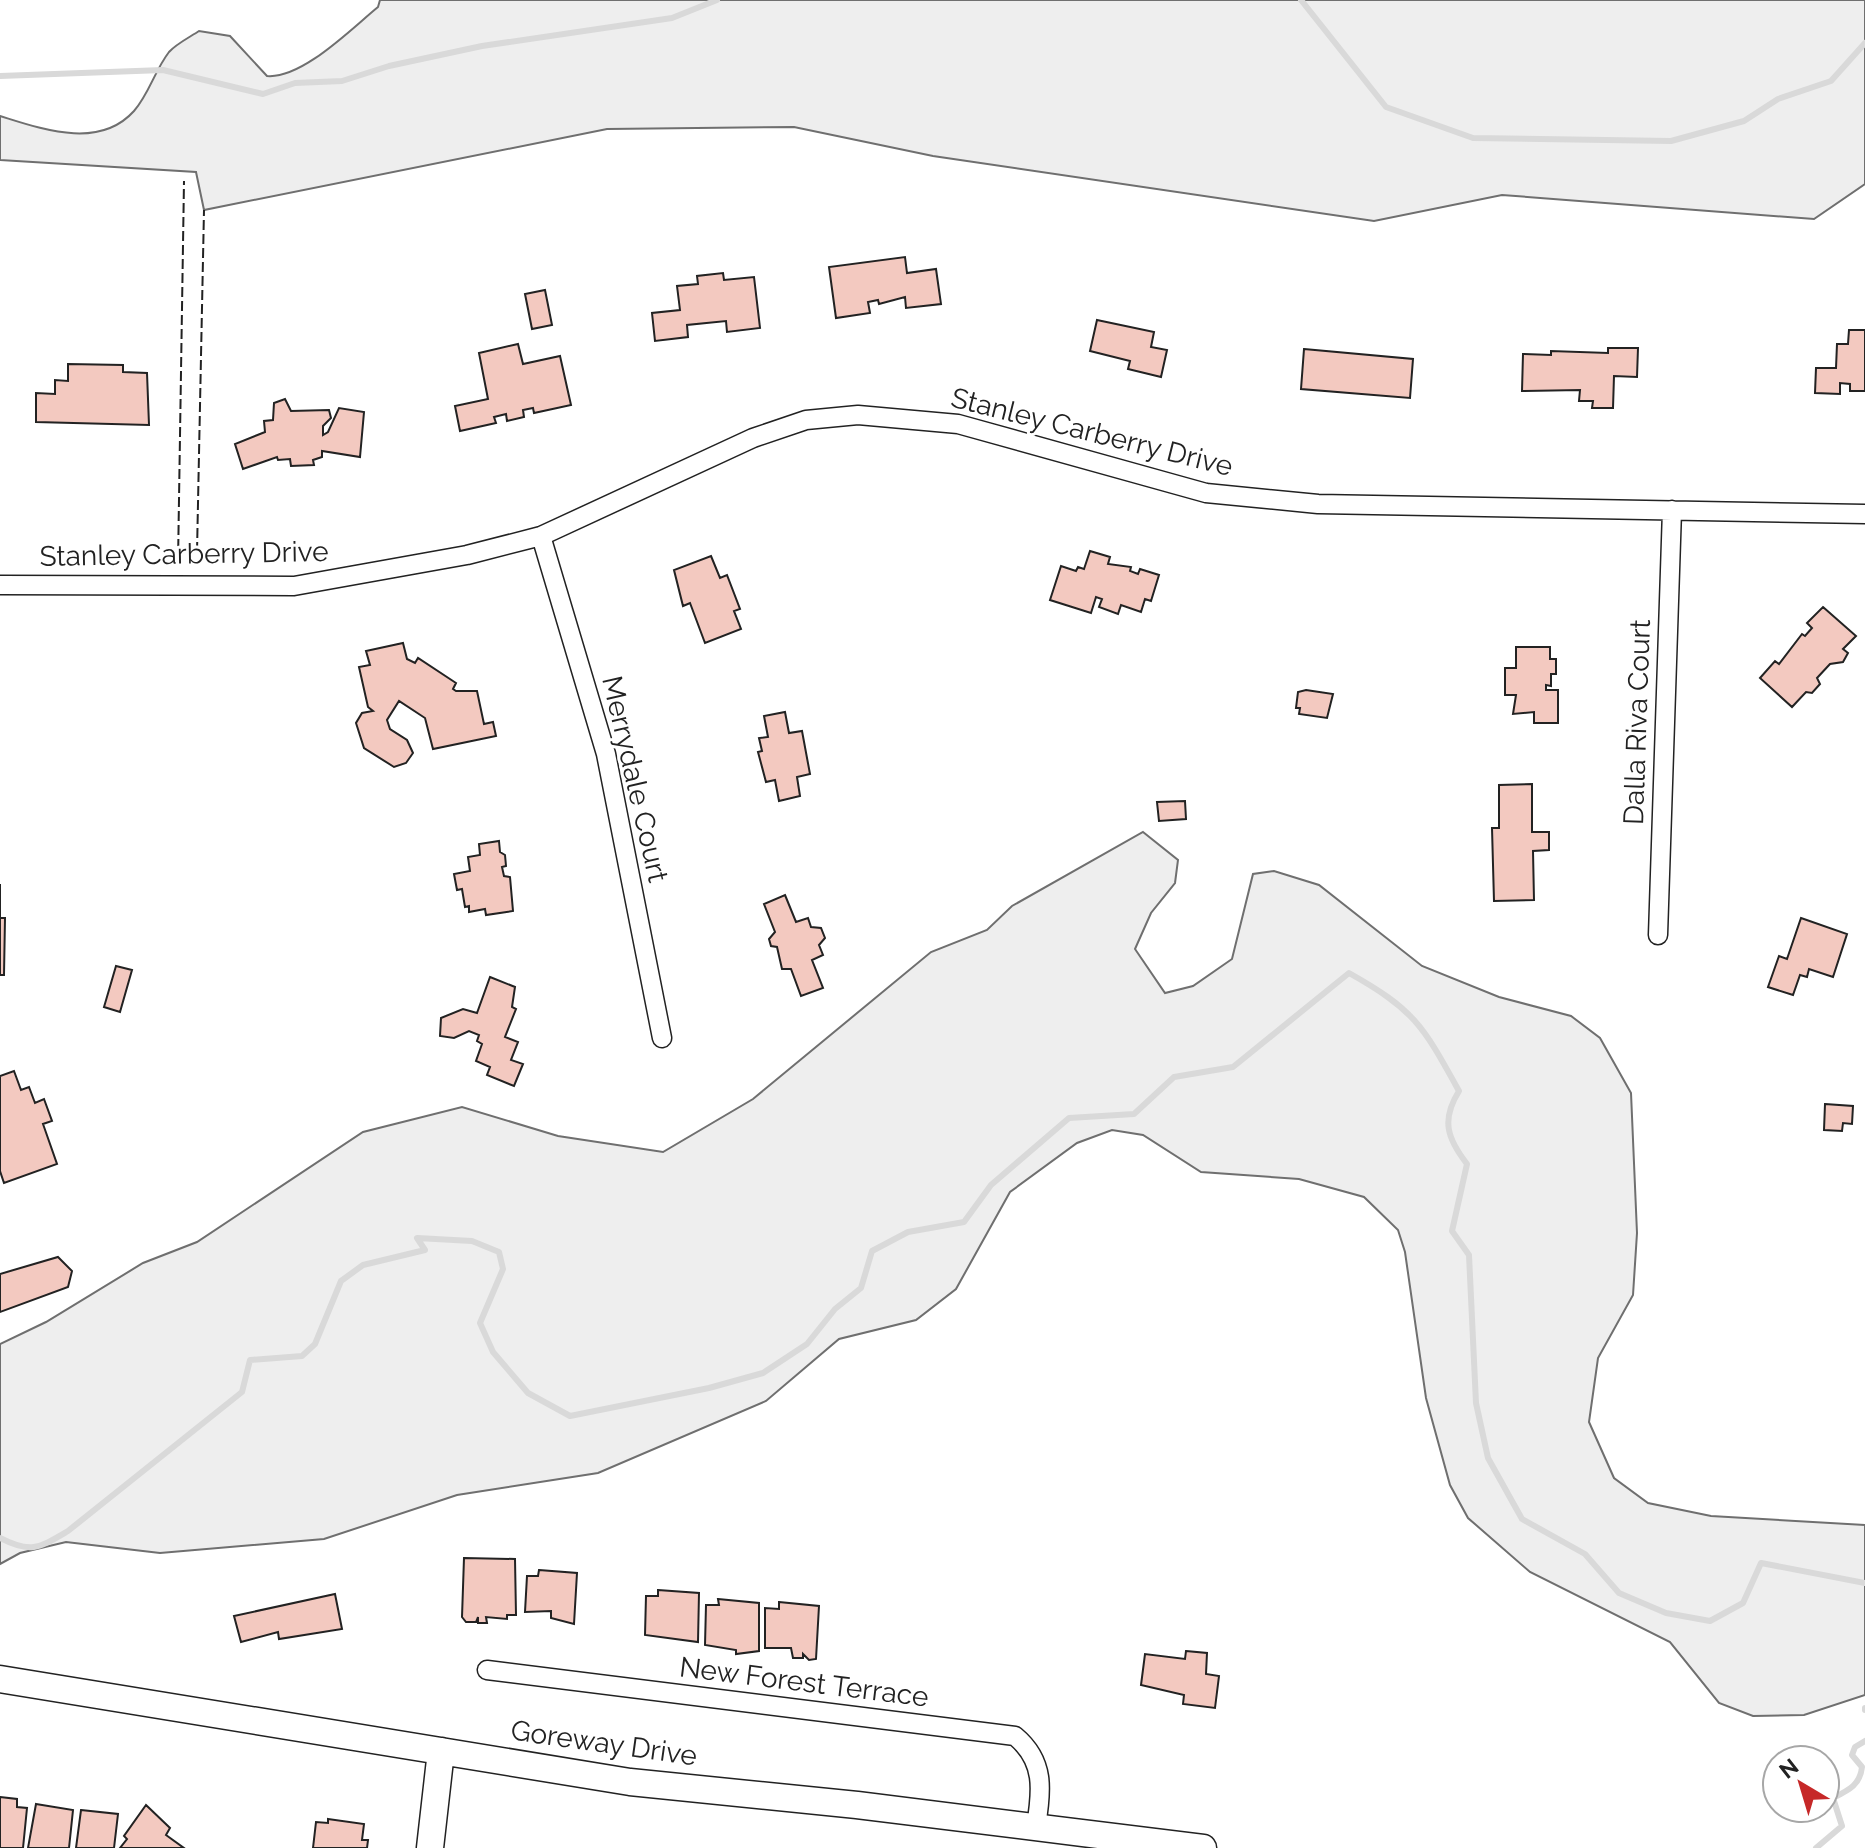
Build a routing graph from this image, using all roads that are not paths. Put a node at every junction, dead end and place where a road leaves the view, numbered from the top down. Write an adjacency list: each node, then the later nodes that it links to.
1 (1672, 510): 2 (street, Stanley Carberry Drive); 3 (street, Stanley Carberry Drive); 5 (street, Dalla Riva Court)
2 (1865, 514)
3 (541, 536): 4 (street, Stanley Carberry Drive); 6 (street, Merrydale Court)
4 (0, 585)
5 (1658, 935)
6 (662, 1038)
7 (487, 1670): 10 (street, New Forest Terrace)
8 (0, 1679): 9 (street, Goreway Drive)
9 (441, 1751): 10 (street, Goreway Drive); 11 (street)
10 (1036, 1826): 12 (street, Goreway Drive)
11 (430, 1848)
12 (1203, 1848)

